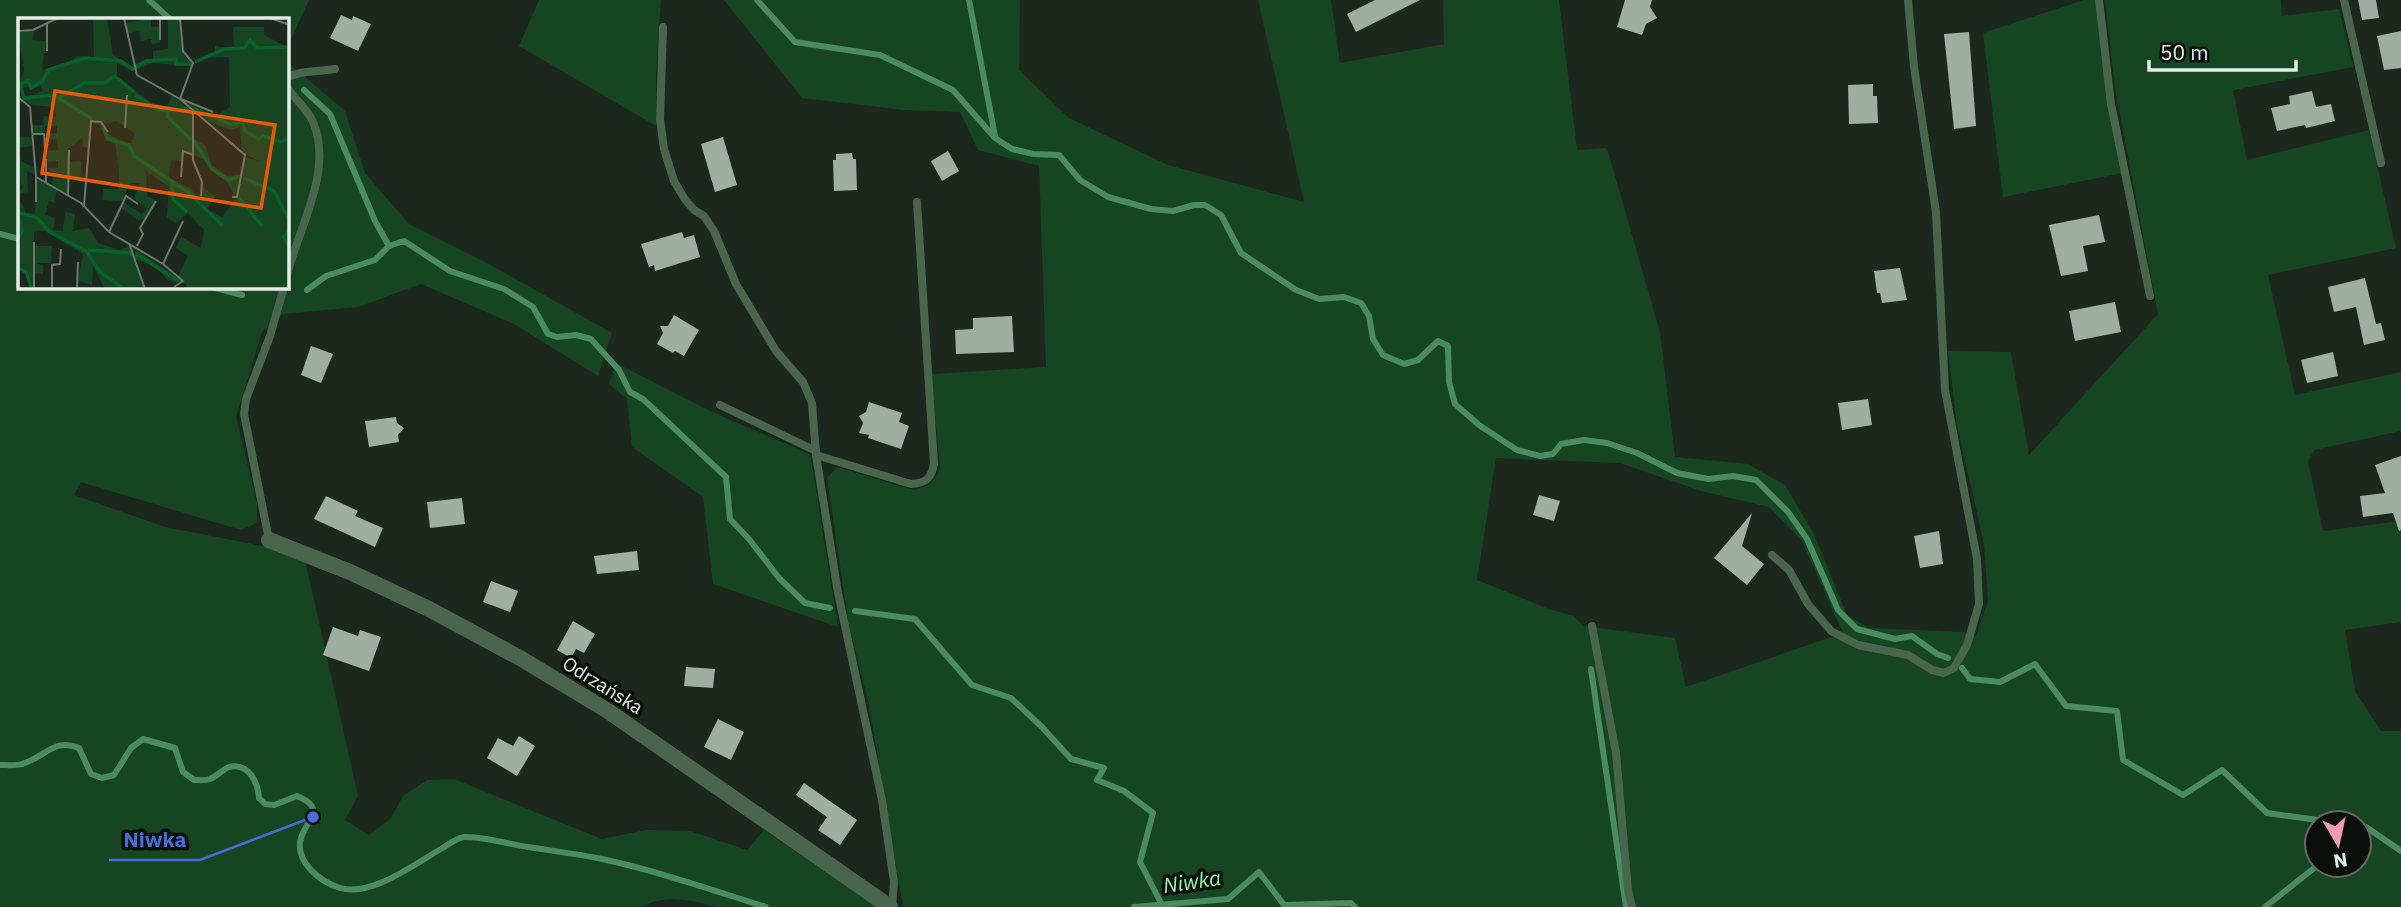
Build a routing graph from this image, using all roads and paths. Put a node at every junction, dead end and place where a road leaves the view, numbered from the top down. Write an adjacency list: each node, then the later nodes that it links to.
1 (1908, 0): 16 (lane)
2 (2099, 0): 12 (lane)
3 (2344, 0): 8 (lane)
4 (663, 27): 14 (lane)
5 (335, 69): 6 (lane)
6 (289, 76)
7 (289, 89): 10 (lane)
8 (2381, 163)
9 (917, 202): 14 (lane)
10 (289, 266)
11 (283, 289): 15 (lane)
12 (2150, 296)
13 (720, 405): 14 (lane)
14 (816, 453): 18 (lane)
15 (269, 540): 18 (street, Odrzańska)
16 (1772, 555)
17 (1592, 626): 19 (lane)
18 (891, 907)
19 (1632, 907)

